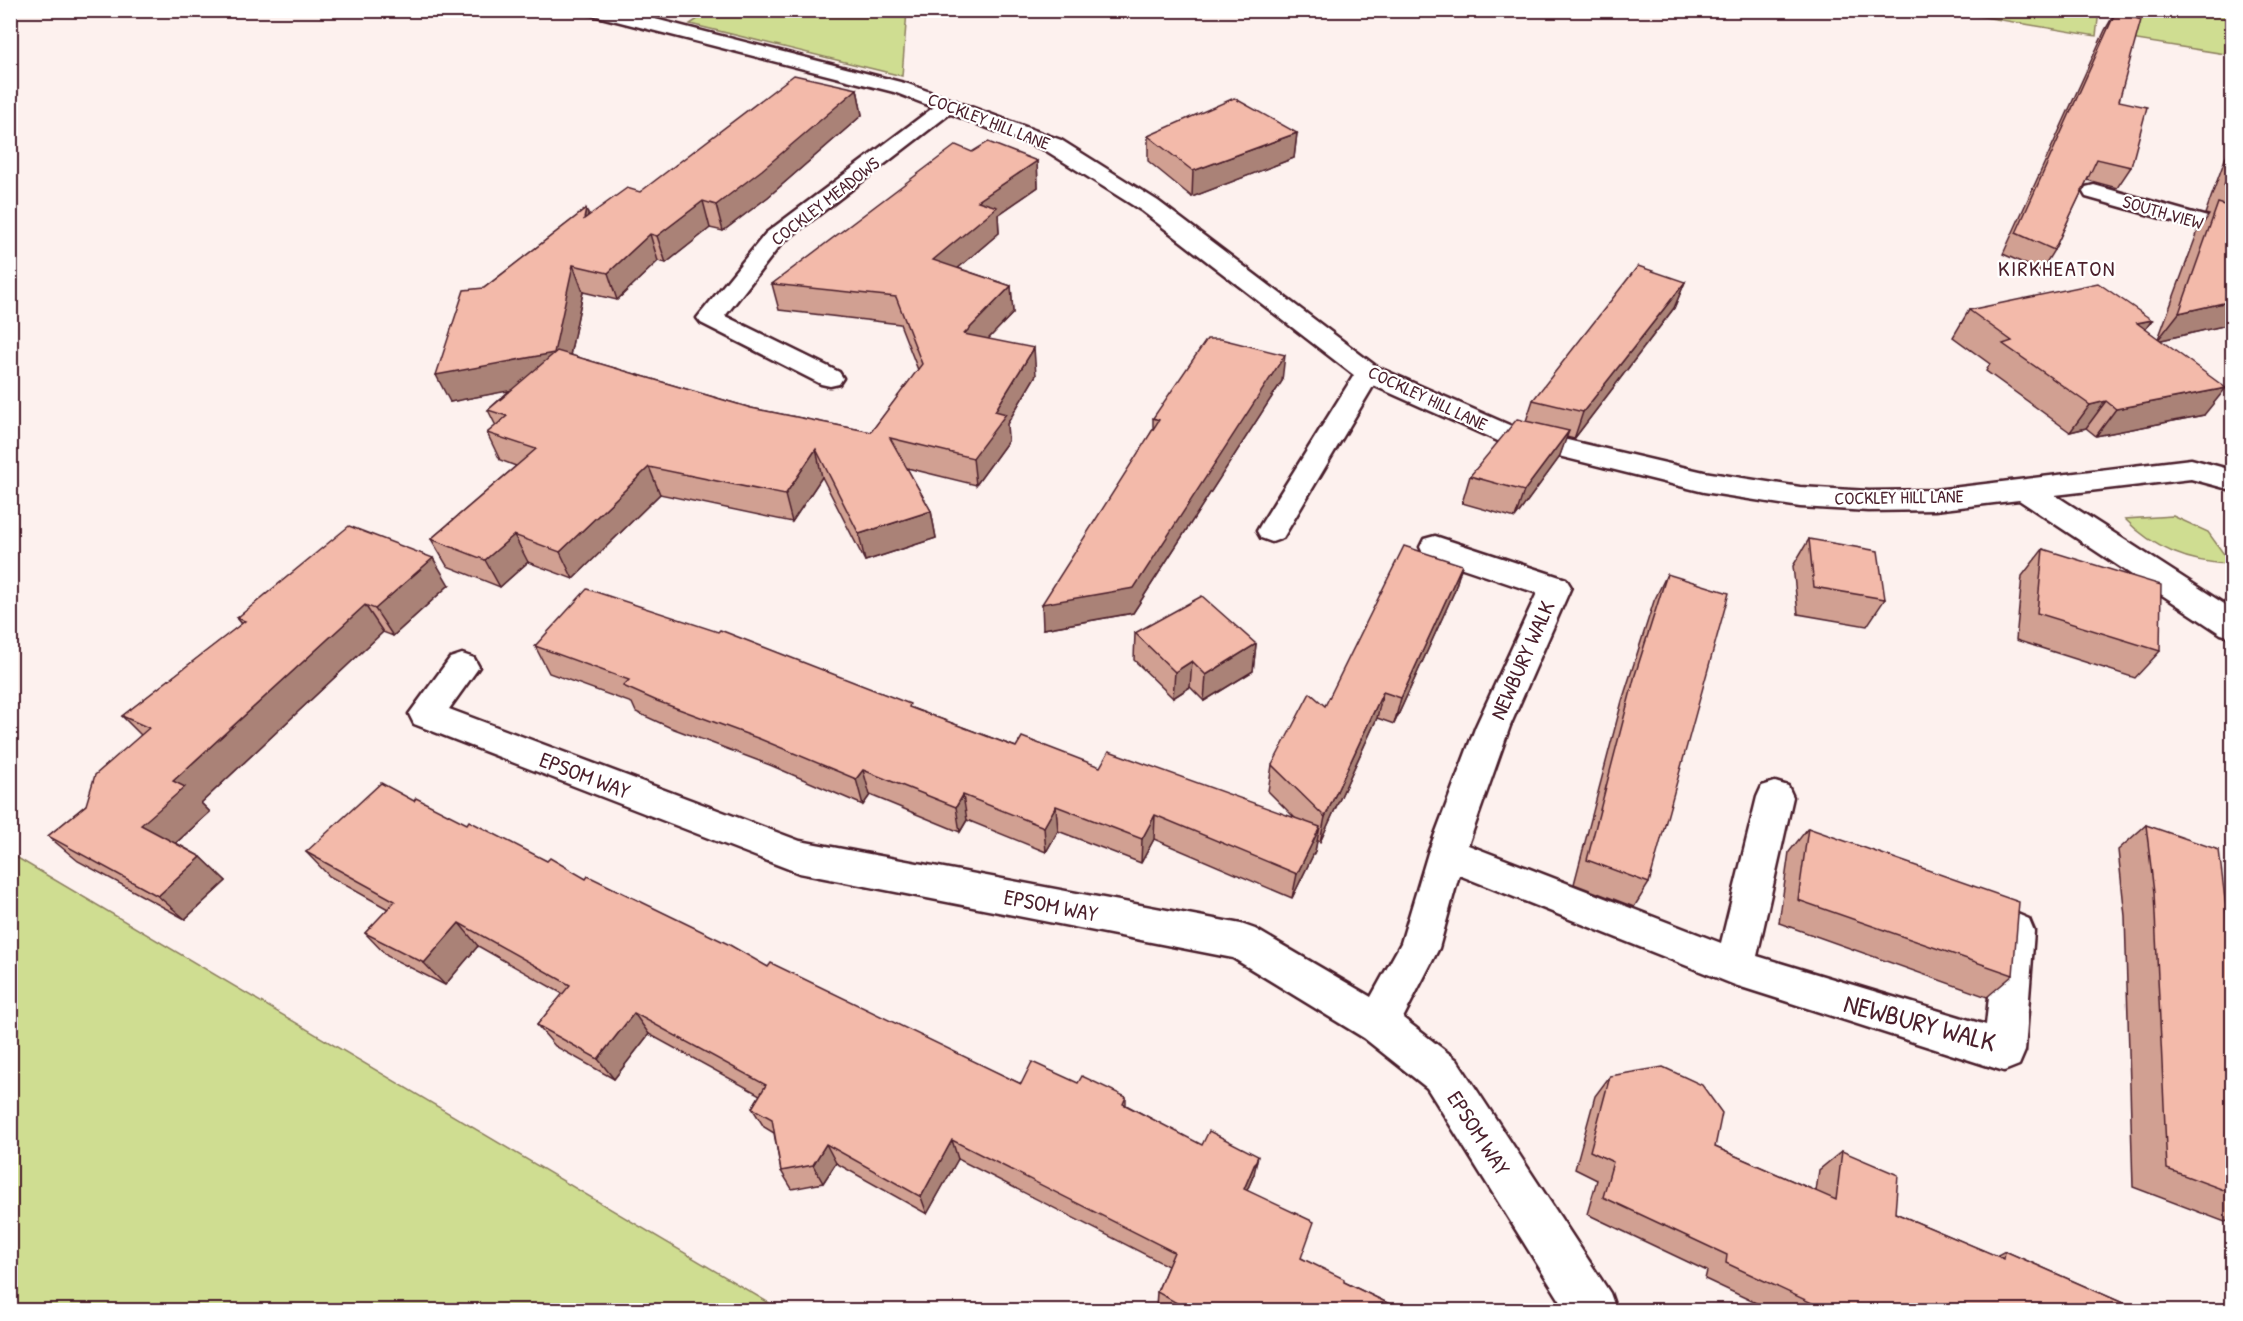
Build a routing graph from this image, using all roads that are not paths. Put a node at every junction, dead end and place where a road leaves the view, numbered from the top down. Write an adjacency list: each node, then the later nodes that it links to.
1 (596, 10): 2 (street, COCKLEY HILL LANE)
2 (949, 105): 5 (street, COCKLEY HILL LANE); 6 (street, COCKLEY MEADOWS)
3 (2094, 192): 4 (street, SOUTH VIEW)
4 (2232, 231)
5 (1368, 373): 8 (street, COCKLEY HILL LANE); 9 (street)
6 (830, 378)
7 (2232, 480): 8 (street, COCKLEY HILL LANE)
8 (2025, 490): 11 (street)
9 (1272, 531)
10 (1435, 547): 14 (street, NEWBURY WALK)
11 (2232, 625)
12 (462, 667): 17 (street, EPSOM WAY)
13 (1775, 796): 16 (street)
14 (1447, 853): 16 (street, NEWBURY WALK); 17 (street, NEWBURY WALK)
15 (2017, 905): 16 (street, NEWBURY WALK)
16 (1735, 967)
17 (1378, 1024): 18 (street, EPSOM WAY)
18 (1593, 1311)

